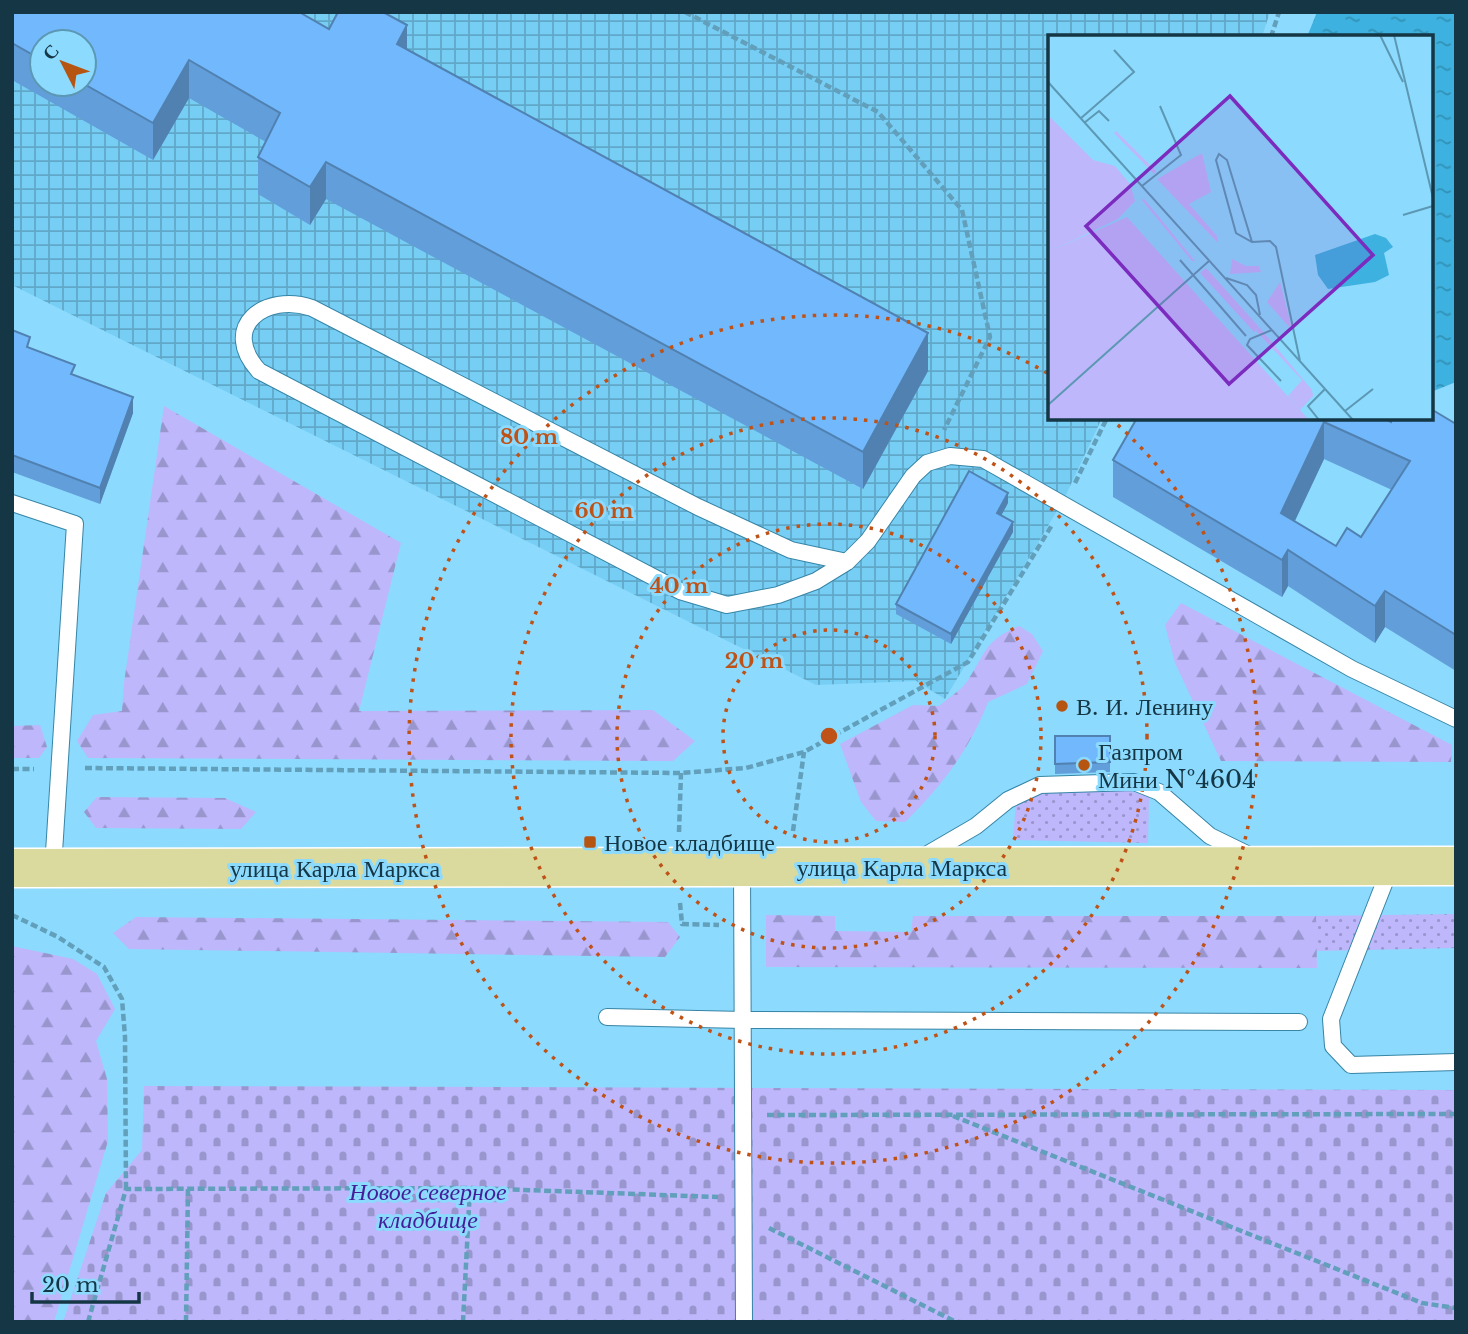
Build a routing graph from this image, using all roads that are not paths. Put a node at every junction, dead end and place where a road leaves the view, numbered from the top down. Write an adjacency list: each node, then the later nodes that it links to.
1 (12, 503): 9 (lane)
2 (847, 562): 2 (lane); 3 (lane)
3 (1456, 719)
4 (1391, 866): 5 (main road, улица Карла Маркса); 7 (main road, улица Карла Маркса); 14 (lane)
5 (1456, 866)
6 (902, 867): 7 (main road, улица Карла Маркса); 7 (lane); 10 (main road, улица Карла Маркса)
7 (1275, 867)
8 (12, 868): 9 (main road, улица Карла Маркса)
9 (53, 868): 10 (main road, улица Карла Маркса)
10 (742, 868): 12 (lane)
11 (607, 1017): 12 (lane)
12 (744, 1020): 13 (lane); 15 (lane)
13 (1299, 1022)
14 (1456, 1062)
15 (744, 1322)

